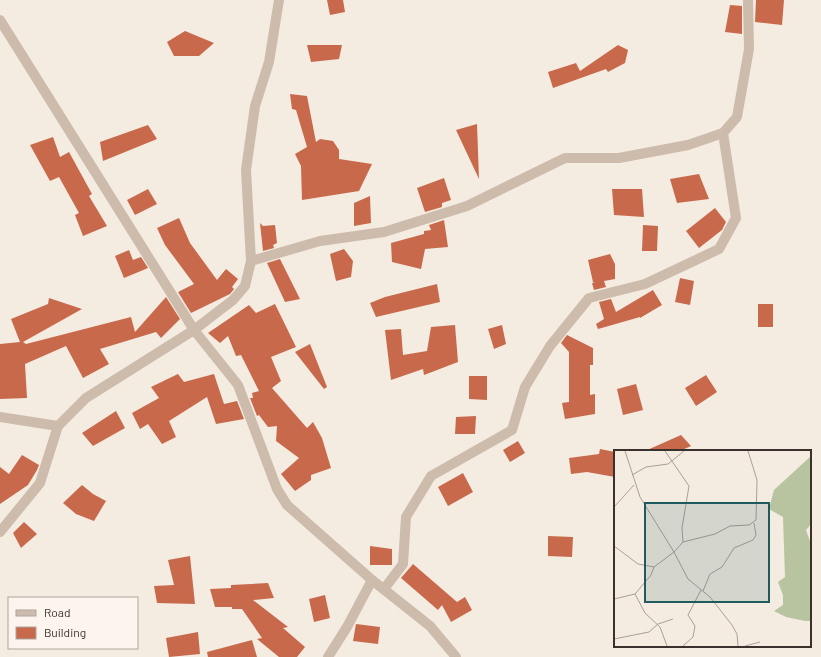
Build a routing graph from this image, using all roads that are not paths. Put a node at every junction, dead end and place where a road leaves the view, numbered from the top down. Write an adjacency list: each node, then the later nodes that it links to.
1 (279, 0): 5 (street)
2 (748, 0): 4 (street)
3 (0, 20): 6 (street)
4 (722, 133): 5 (street); 11 (street)
5 (251, 261): 6 (street)
6 (194, 330): 8 (street); 10 (street)
7 (0, 417): 8 (street)
8 (58, 426): 9 (street)
9 (0, 532)
10 (372, 580): 11 (street); 12 (street)
11 (384, 589): 13 (street)
12 (328, 657)
13 (456, 657)

